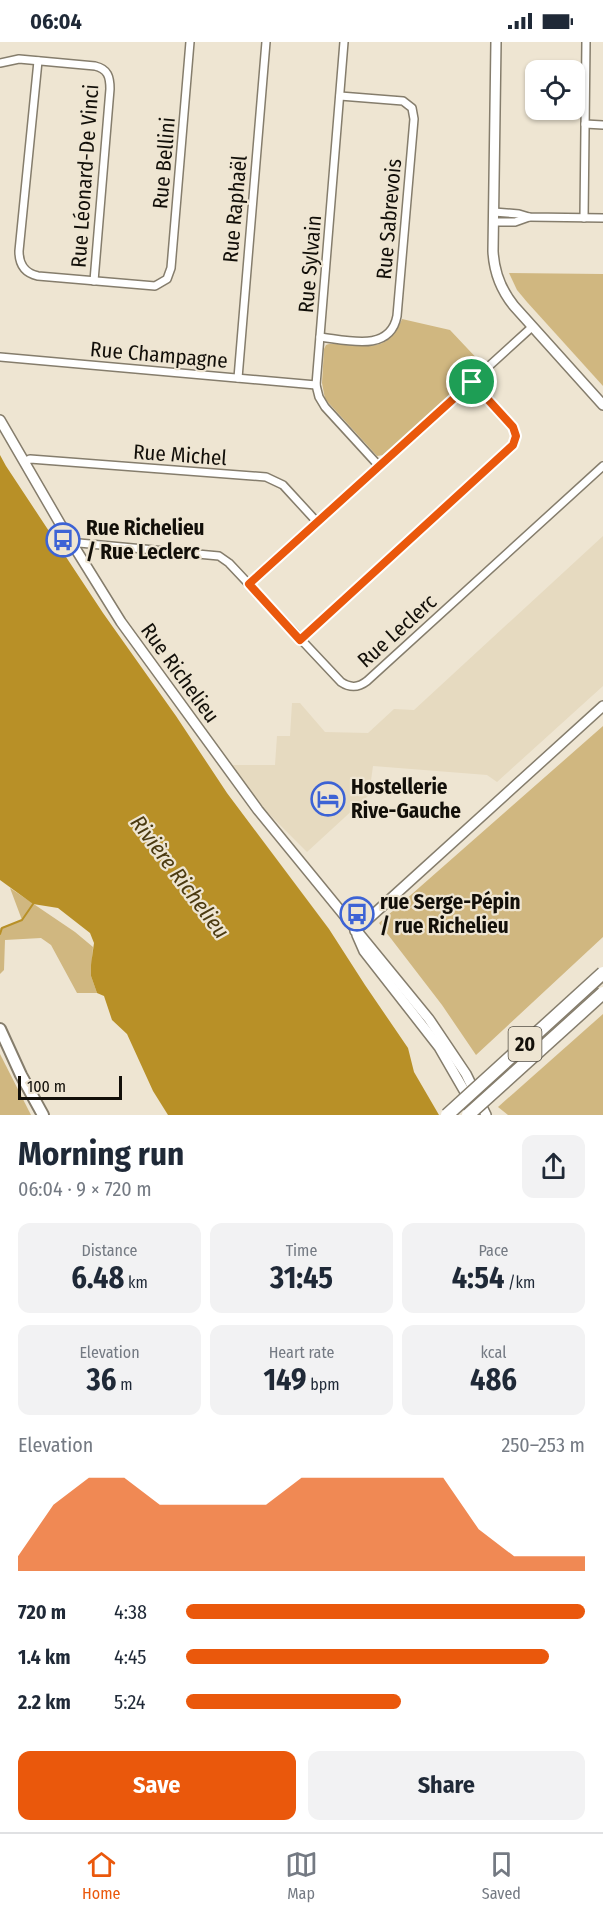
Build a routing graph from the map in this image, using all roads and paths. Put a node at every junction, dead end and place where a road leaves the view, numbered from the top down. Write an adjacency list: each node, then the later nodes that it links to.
1 (190, 42): 14 (street, Rue Bellini)
2 (266, 42): 18 (street, Rue Raphaël)
3 (344, 42): 8 (street, Rue Sylvain)
4 (496, 42): 11 (main road)
5 (586, 42): 9 (street)
6 (38, 61): 7 (street); 14 (street, Rue Léonard-De Vinci); 14 (street)
7 (0, 63)
8 (340, 96): 16 (street, Rue Sylvain); 16 (street, Rue Sabrevois)
9 (585, 124): 10 (street); 12 (street)
10 (603, 125)
11 (494, 217): 12 (street); 15 (main road)
12 (584, 218): 13 (street)
13 (603, 218)
14 (94, 281)
15 (532, 327): 19 (street); 21 (main road)
16 (320, 337): 20 (street, Rue Sylvain)
17 (0, 357): 18 (street, Rue Champagne)
18 (238, 378): 20 (street, Rue Champagne)
19 (472, 382): 24 (street); 29 (street)
20 (316, 385): 24 (street)
21 (603, 405)
22 (0, 420): 23 (main road, Rue Richelieu)
23 (24, 462): 26 (street, Rue Michel); 27 (main road, Rue Richelieu)
24 (379, 466): 26 (street)
25 (603, 466): 29 (street, Rue Leclerc)
26 (317, 522): 28 (street)
27 (73, 546): 28 (street, Rue Leclerc); 31 (main road, Rue Richelieu)
28 (249, 584): 29 (street, Rue Leclerc)
29 (300, 640)
30 (603, 706): 31 (main road)
31 (355, 931): 35 (main road, Rue Richelieu); 39 (main road, Rue Richelieu)
32 (603, 973): 37 (highway, 20, bridge)
33 (603, 993): 38 (highway, 20, bridge)
34 (0, 1029): 36 (main road)
35 (481, 1104): 40 (main road, Rue Richelieu); 41 (main road)
36 (43, 1115)
37 (447, 1115)
38 (468, 1115)
39 (476, 1115)
40 (486, 1115)
41 (493, 1115)

